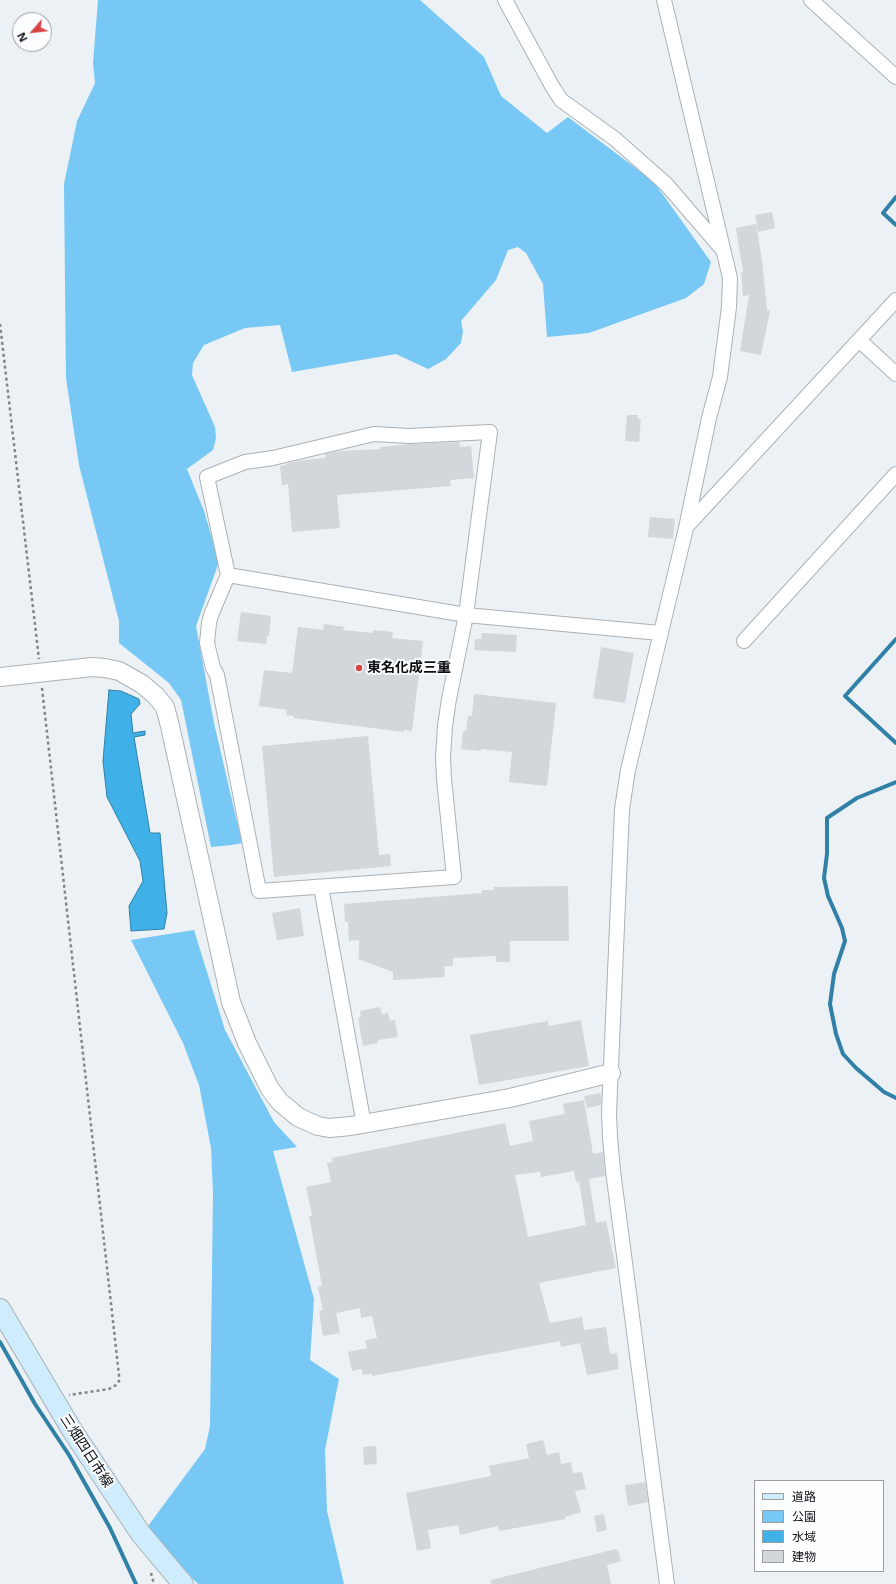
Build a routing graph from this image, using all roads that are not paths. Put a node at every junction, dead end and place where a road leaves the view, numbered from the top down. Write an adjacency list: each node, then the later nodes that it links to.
1 (505, 0): 5 (street)
2 (664, 0): 5 (street)
3 (811, 0): 4 (street)
4 (896, 77)
5 (723, 251): 10 (street)
6 (896, 300): 7 (street)
7 (859, 340): 8 (street); 10 (street)
8 (896, 374)
9 (896, 474): 14 (street)
10 (686, 528): 13 (street)
11 (228, 575): 12 (street); 12 (street); 16 (street)
12 (466, 614): 13 (street); 16 (street)
13 (660, 633): 17 (street)
14 (744, 641)
15 (0, 677): 18 (street)
16 (321, 887): 18 (street)
17 (611, 1074): 18 (street); 21 (street)
18 (364, 1124)
19 (0, 1309): 20 (main road, 三畑四日市線)
20 (183, 1584)
21 (667, 1584)

